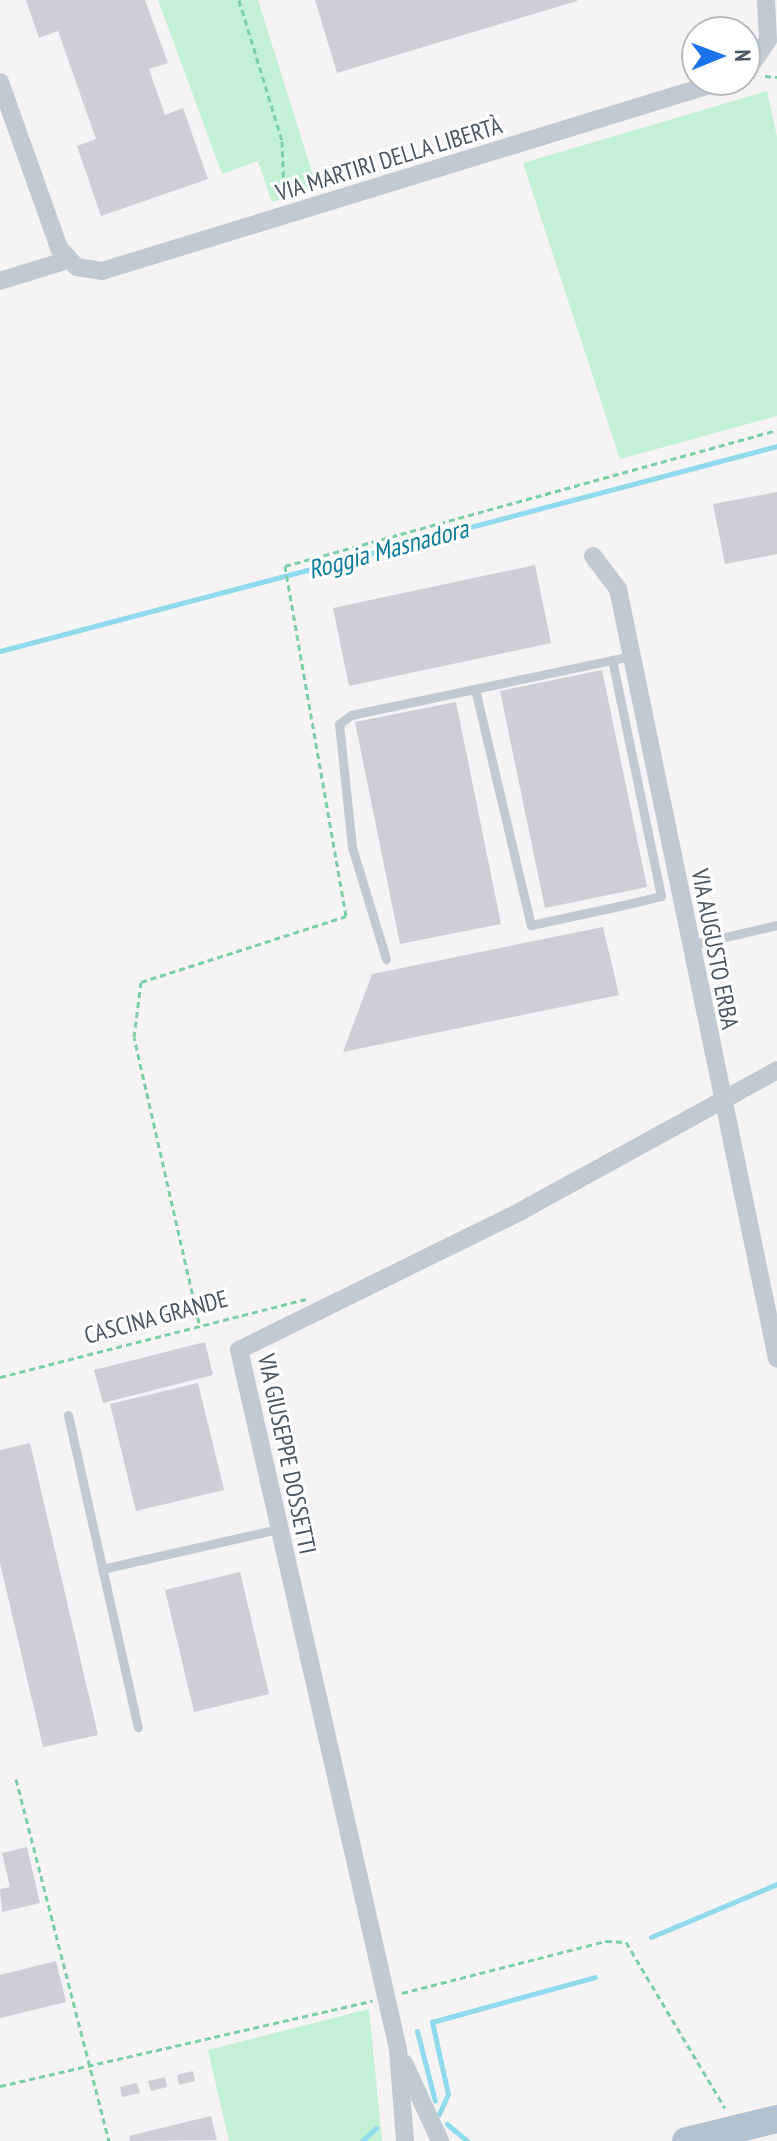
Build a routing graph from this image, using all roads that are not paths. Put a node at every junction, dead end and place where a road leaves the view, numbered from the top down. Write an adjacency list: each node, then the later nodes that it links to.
1 (766, 0): 2 (street)
2 (761, 50)
3 (0, 82): 5 (street)
4 (681, 94): 5 (street, VIA MARTIRI DELLA LIBERTÀ)
5 (68, 260): 6 (street)
6 (0, 281)
7 (593, 556): 8 (street, VIA AUGUSTO ERBA)
8 (632, 656): 9 (lane); 12 (street, VIA AUGUSTO ERBA)
9 (612, 660): 10 (lane); 10 (lane)
10 (475, 689): 13 (lane)
11 (777, 925): 12 (lane)
12 (690, 945): 15 (street, VIA AUGUSTO ERBA)
13 (386, 959)
14 (777, 1070): 15 (street, VIA GIUSEPPE DOSSETTI)
15 (722, 1105): 16 (street, VIA AUGUSTO ERBA); 18 (street, VIA GIUSEPPE DOSSETTI)
16 (777, 1359)
17 (68, 1415): 19 (lane)
18 (278, 1529): 19 (lane); 21 (street, VIA GIUSEPPE DOSSETTI)
19 (102, 1569): 20 (lane)
20 (138, 1727)
21 (398, 2049): 23 (street, VIA GIUSEPPE DOSSETTI); 24 (street, VIA GIUSEPPE DOSSETTI)
22 (777, 2119): 25 (main road)
23 (405, 2141)
24 (440, 2141)
25 (686, 2141)

